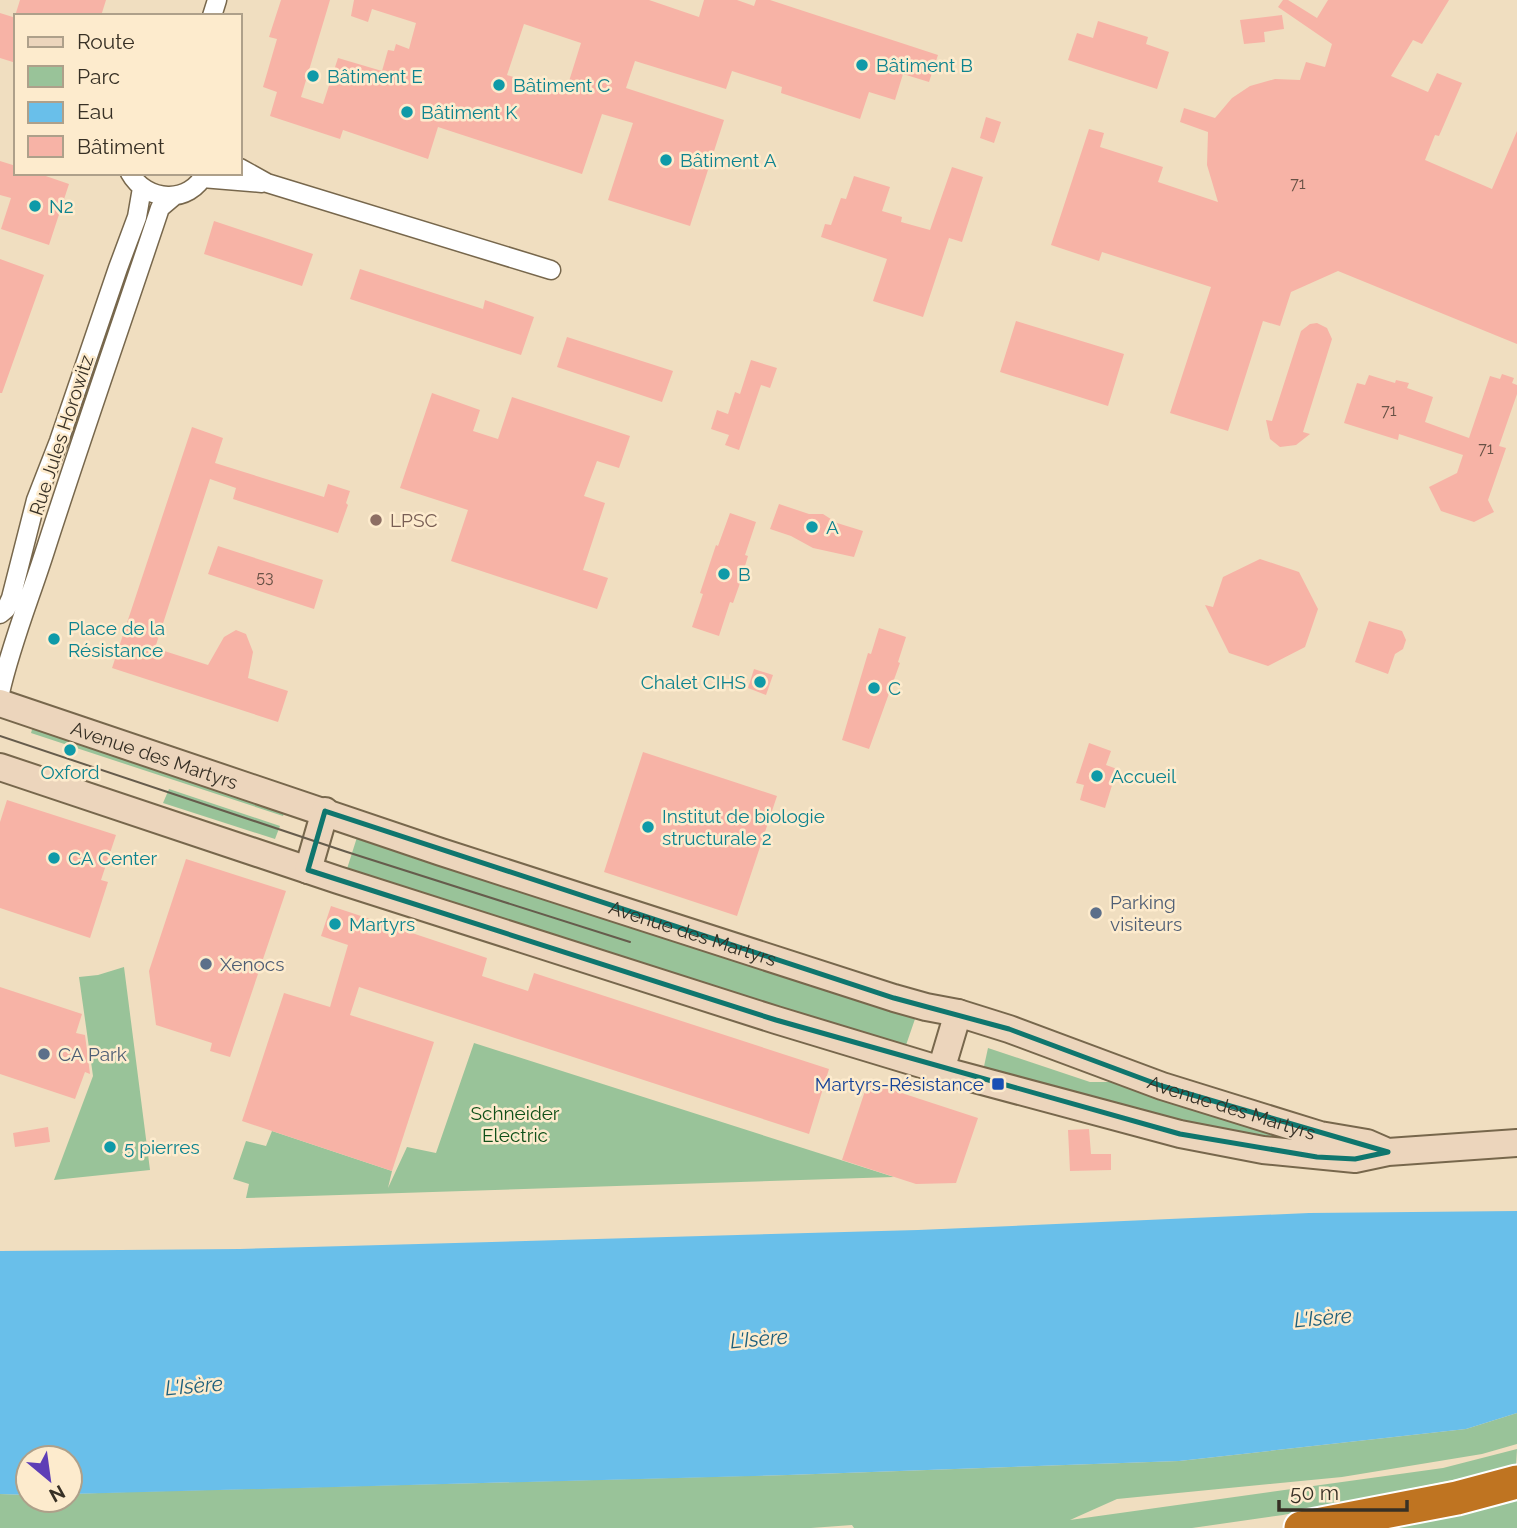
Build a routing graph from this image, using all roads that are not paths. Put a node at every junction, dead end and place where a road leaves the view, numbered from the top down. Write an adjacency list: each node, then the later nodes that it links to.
1 (242, 169): 4 (street)
2 (132, 175): 5 (street)
3 (204, 176): 4 (street); 6 (street)
4 (267, 183): 7 (street)
5 (142, 188): 6 (street); 8 (street, Rue Jules Horowitz)
6 (173, 197): 9 (street, Rue Jules Horowitz)
7 (551, 270)
8 (0, 614)
9 (0, 693)
10 (0, 703): 12 (main road, Avenue des Martyrs)
11 (0, 766): 13 (main road, Avenue des Martyrs)
12 (325, 811): 13 (main road); 14 (main road, Avenue des Martyrs)
13 (308, 870): 15 (main road, Avenue des Martyrs)
14 (958, 1013): 15 (main road); 17 (main road, Avenue des Martyrs)
15 (941, 1070): 17 (main road, Avenue des Martyrs)
16 (1517, 1143): 17 (main road, Avenue des Martyrs)
17 (1388, 1152)
18 (1517, 1482): 19 (highway)
19 (1301, 1528)

